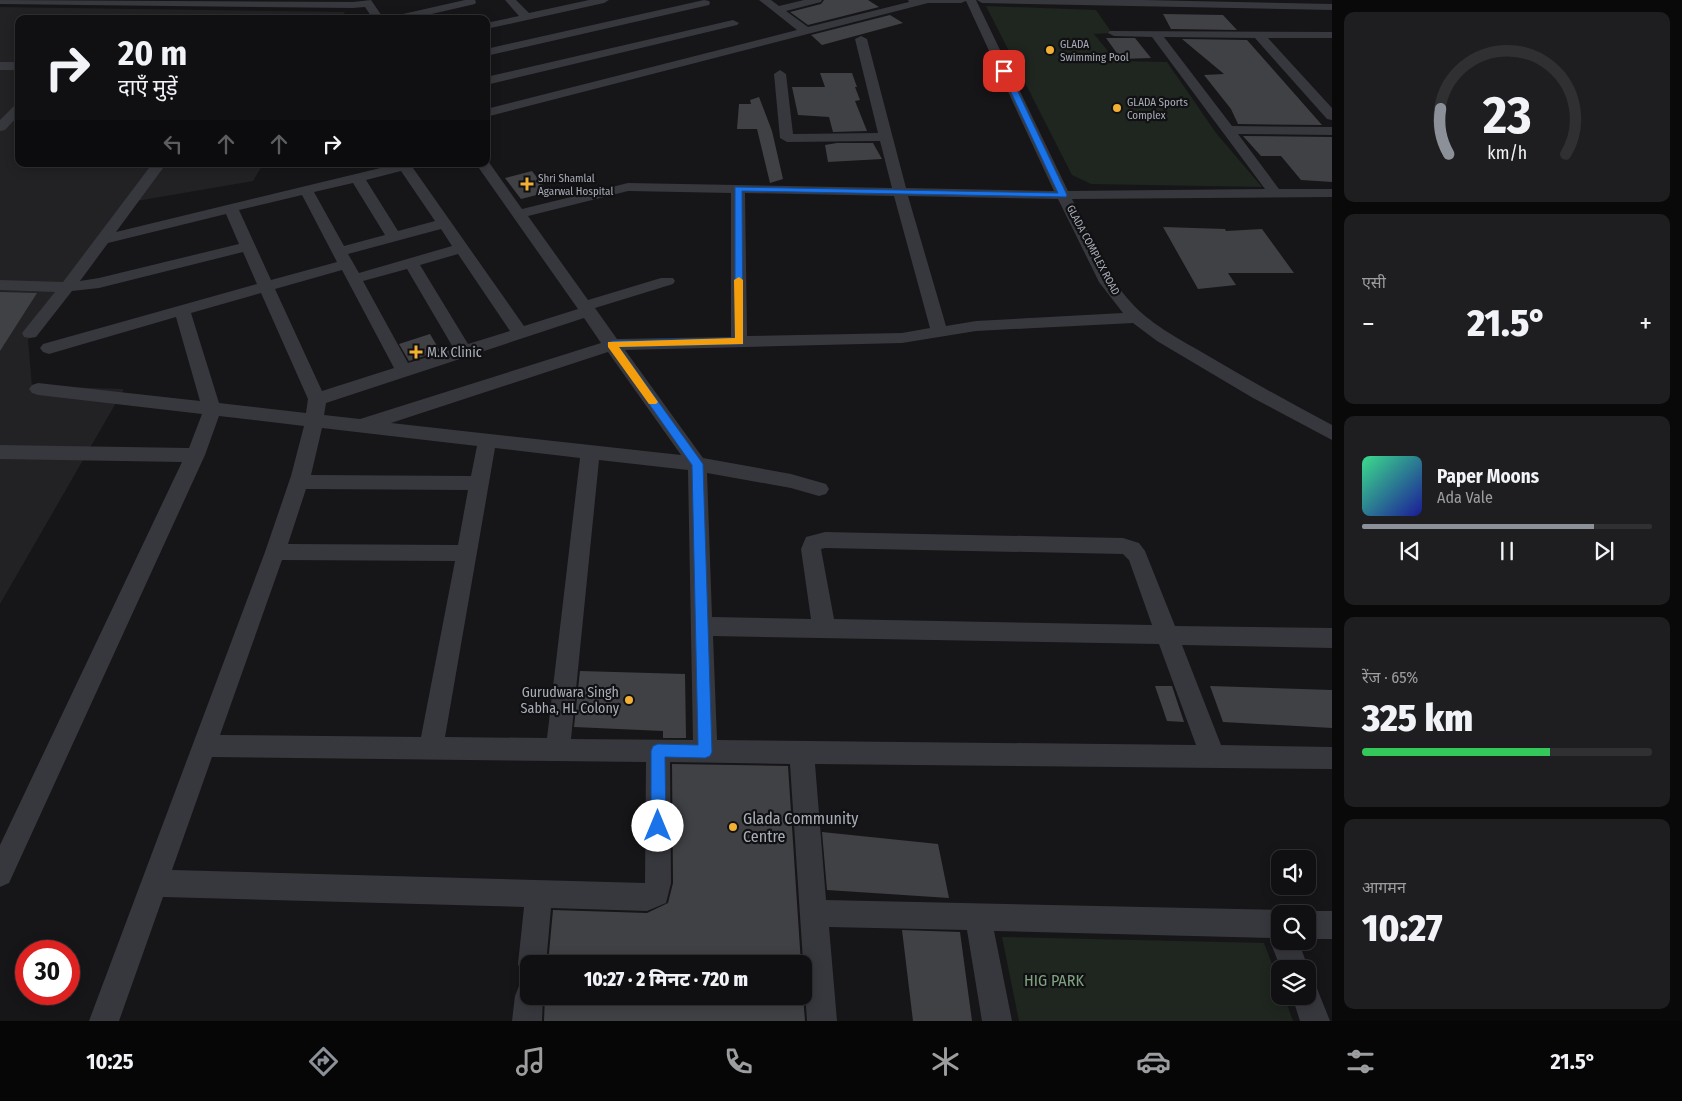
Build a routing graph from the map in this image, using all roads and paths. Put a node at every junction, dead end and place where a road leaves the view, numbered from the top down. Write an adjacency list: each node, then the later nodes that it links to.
1 (250, 0): 12 (street)
2 (510, 0): 23 (street)
3 (538, 0): 19 (street)
4 (604, 0): 13 (street)
5 (764, 0): 18 (street)
6 (817, 0): 18 (street)
7 (918, 0): 8 (street); 26 (street)
8 (961, 0)
9 (971, 0): 55 (street, GLADA COMPLEX ROAD)
10 (982, 0): 17 (street)
11 (0, 1): 14 (street)
12 (364, 2): 14 (street); 21 (street)
13 (579, 2): 19 (street)
14 (279, 4): 20 (street)
15 (475, 6): 22 (street)
16 (709, 6): 25 (street); 33 (street)
17 (1332, 6)
18 (778, 10): 26 (street)
19 (550, 12): 23 (street)
20 (271, 15)
21 (375, 15)
22 (419, 15)
23 (526, 17): 24 (street)
24 (490, 26)
25 (740, 28): 32 (street); 37 (street)
26 (806, 31): 32 (street)
27 (1114, 34): 28 (street)
28 (1156, 34): 29 (street); 42 (street)
29 (1259, 35): 30 (street); 40 (street)
30 (1332, 35)
31 (861, 39): 44 (street)
32 (760, 43): 39 (street)
33 (490, 52)
34 (0, 66): 35 (street)
35 (15, 66)
36 (780, 74): 44 (street)
37 (490, 80)
38 (15, 112): 41 (street)
39 (490, 112)
40 (1332, 116)
41 (0, 127)
42 (1228, 130): 43 (street); 53 (street)
43 (1332, 131)
44 (886, 136): 52 (street)
45 (157, 167): 60 (street)
46 (400, 167): 49 (street)
47 (410, 167): 58 (street)
48 (485, 167): 57 (street)
49 (357, 177): 51 (street); 59 (street)
50 (738, 189): 52 (street); 57 (street); 76 (street)
51 (306, 190): 56 (street); 63 (street)
52 (900, 192): 55 (street); 73 (street)
53 (1274, 193): 54 (street); 55 (street)
54 (1332, 193)
55 (1063, 195): 72 (street, GLADA COMPLEX ROAD)
56 (231, 208): 60 (street); 61 (street)
57 (519, 214): 70 (street)
58 (444, 223): 59 (street); 62 (street)
59 (394, 237): 63 (street)
60 (104, 239): 68 (street)
61 (248, 246): 68 (street); 69 (street)
62 (462, 248): 64 (street); 74 (street)
63 (343, 258): 65 (street); 69 (street)
64 (412, 262): 65 (street); 79 (street)
65 (354, 279): 80 (street)
66 (667, 282): 70 (street)
67 (0, 285): 68 (street)
68 (67, 287): 75 (street)
69 (266, 287): 71 (street); 83 (street)
70 (586, 309): 74 (street); 77 (street)
71 (182, 311): 78 (street); 82 (street)
72 (1136, 318): 73 (street); 85 (street, GLADA COMPLEX ROAD)
73 (939, 332): 76 (street)
74 (520, 333): 79 (street)
75 (30, 334)
76 (739, 342): 77 (street)
77 (612, 344): 84 (street); 90 (street)
78 (48, 348)
79 (464, 351): 80 (street)
80 (404, 371): 83 (street)
81 (38, 389): 82 (street)
82 (212, 410): 83 (street); 89 (street)
83 (316, 410): 84 (street); 91 (street)
84 (360, 426): 86 (street)
85 (1332, 433)
86 (486, 441): 88 (street); 92 (street)
87 (0, 452): 89 (street)
88 (590, 452): 90 (street); 102 (street)
89 (196, 455): 108 (street)
90 (697, 464): 93 (street); 96 (street)
91 (299, 482): 92 (street); 94 (street)
92 (478, 483): 95 (street)
93 (819, 489)
94 (275, 552): 95 (street); 100 (street)
95 (466, 553): 101 (street)
96 (702, 626): 97 (street); 104 (street)
97 (824, 628): 98 (street); 98 (street)
98 (1167, 635): 99 (street); 106 (street)
99 (1332, 638)
100 (204, 746): 101 (street); 109 (street)
101 (431, 749): 102 (street)
102 (558, 750): 103 (street)
103 (658, 751): 104 (street); 110 (street)
104 (705, 752): 105 (street)
105 (802, 752): 106 (street); 111 (street)
106 (1213, 757): 107 (street)
107 (1332, 758)
108 (0, 874)
109 (154, 883): 110 (street); 119 (street)
110 (539, 894): 116 (street)
111 (814, 914): 112 (street); 121 (street)
112 (978, 917): 115 (street); 122 (street)
113 (1316, 925): 114 (street)
114 (1332, 925)
115 (1271, 930)
116 (533, 955)
117 (528, 1005): 120 (street)
118 (1309, 1005): 123 (street)
119 (104, 1021)
120 (526, 1021)
121 (822, 1021)
122 (997, 1021)
123 (1315, 1021)

